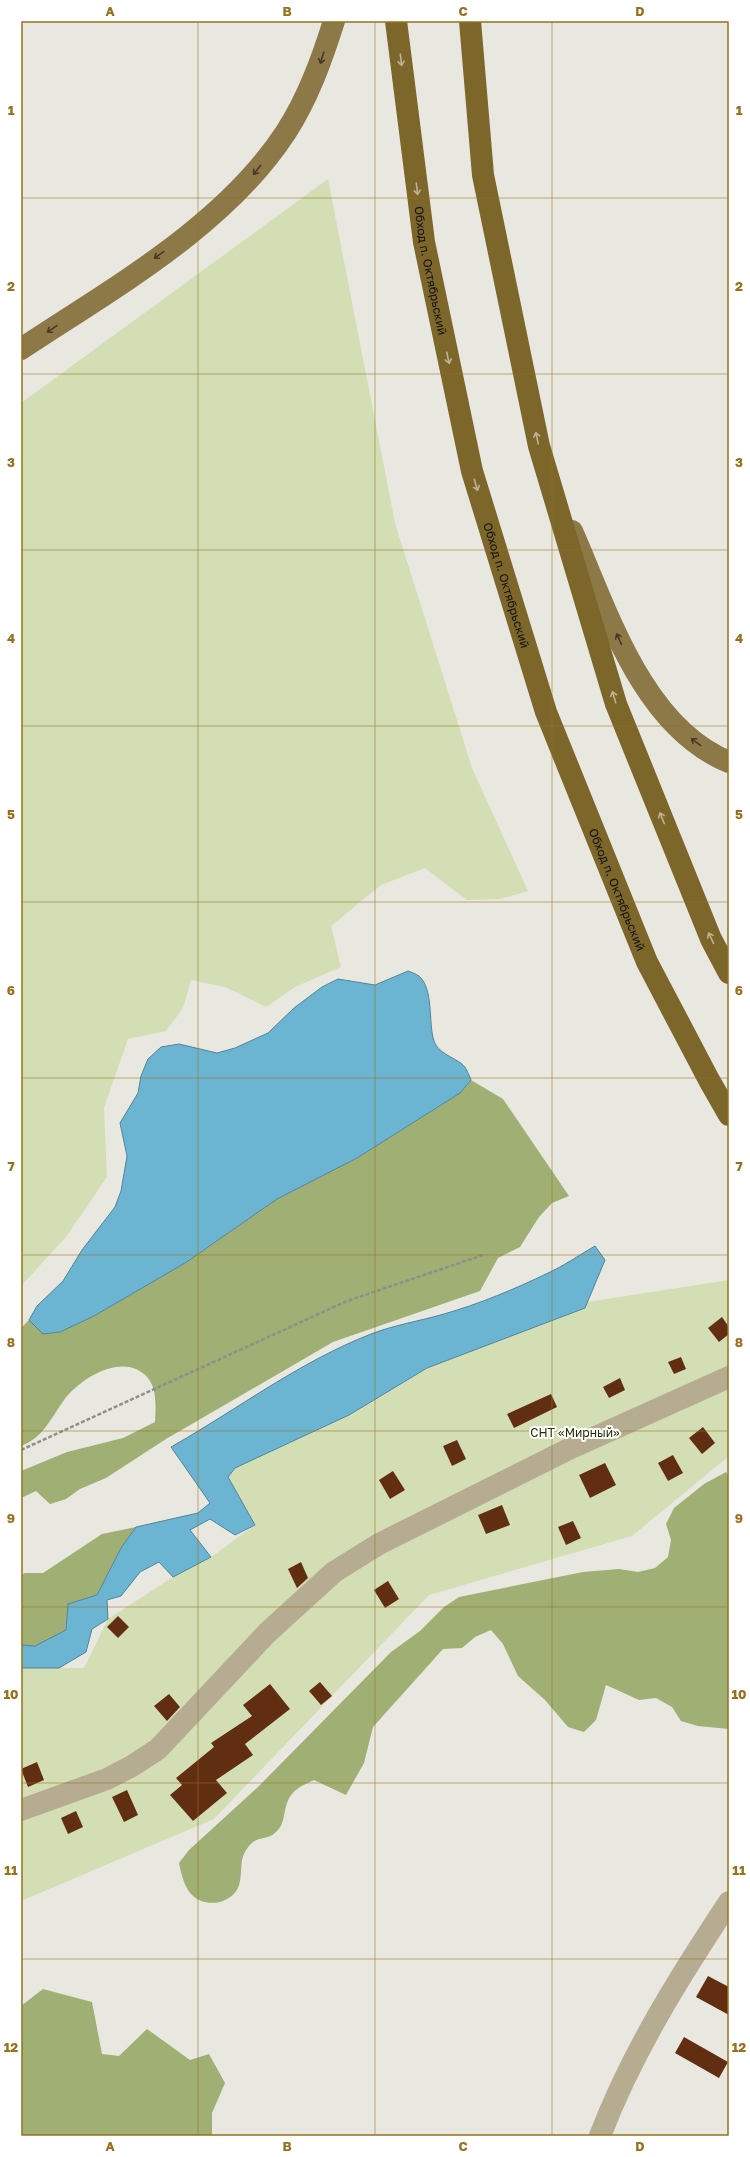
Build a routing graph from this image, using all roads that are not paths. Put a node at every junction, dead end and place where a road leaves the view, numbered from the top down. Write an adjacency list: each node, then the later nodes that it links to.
1 (334, 21): 4 (main road, one-way to 4)
2 (396, 21): 8 (highway, Обход п. Октябрьский, one-way to 8)
3 (470, 21): 5 (highway, one-way to 3)
4 (21, 349)
5 (546, 472): 6 (main road, one-way to 5); 7 (highway, one-way to 5)
6 (729, 762)
7 (729, 973)
8 (729, 1115)
9 (729, 1378): 10 (street)
10 (21, 1810)
11 (729, 1902): 12 (street)
12 (600, 2136)

